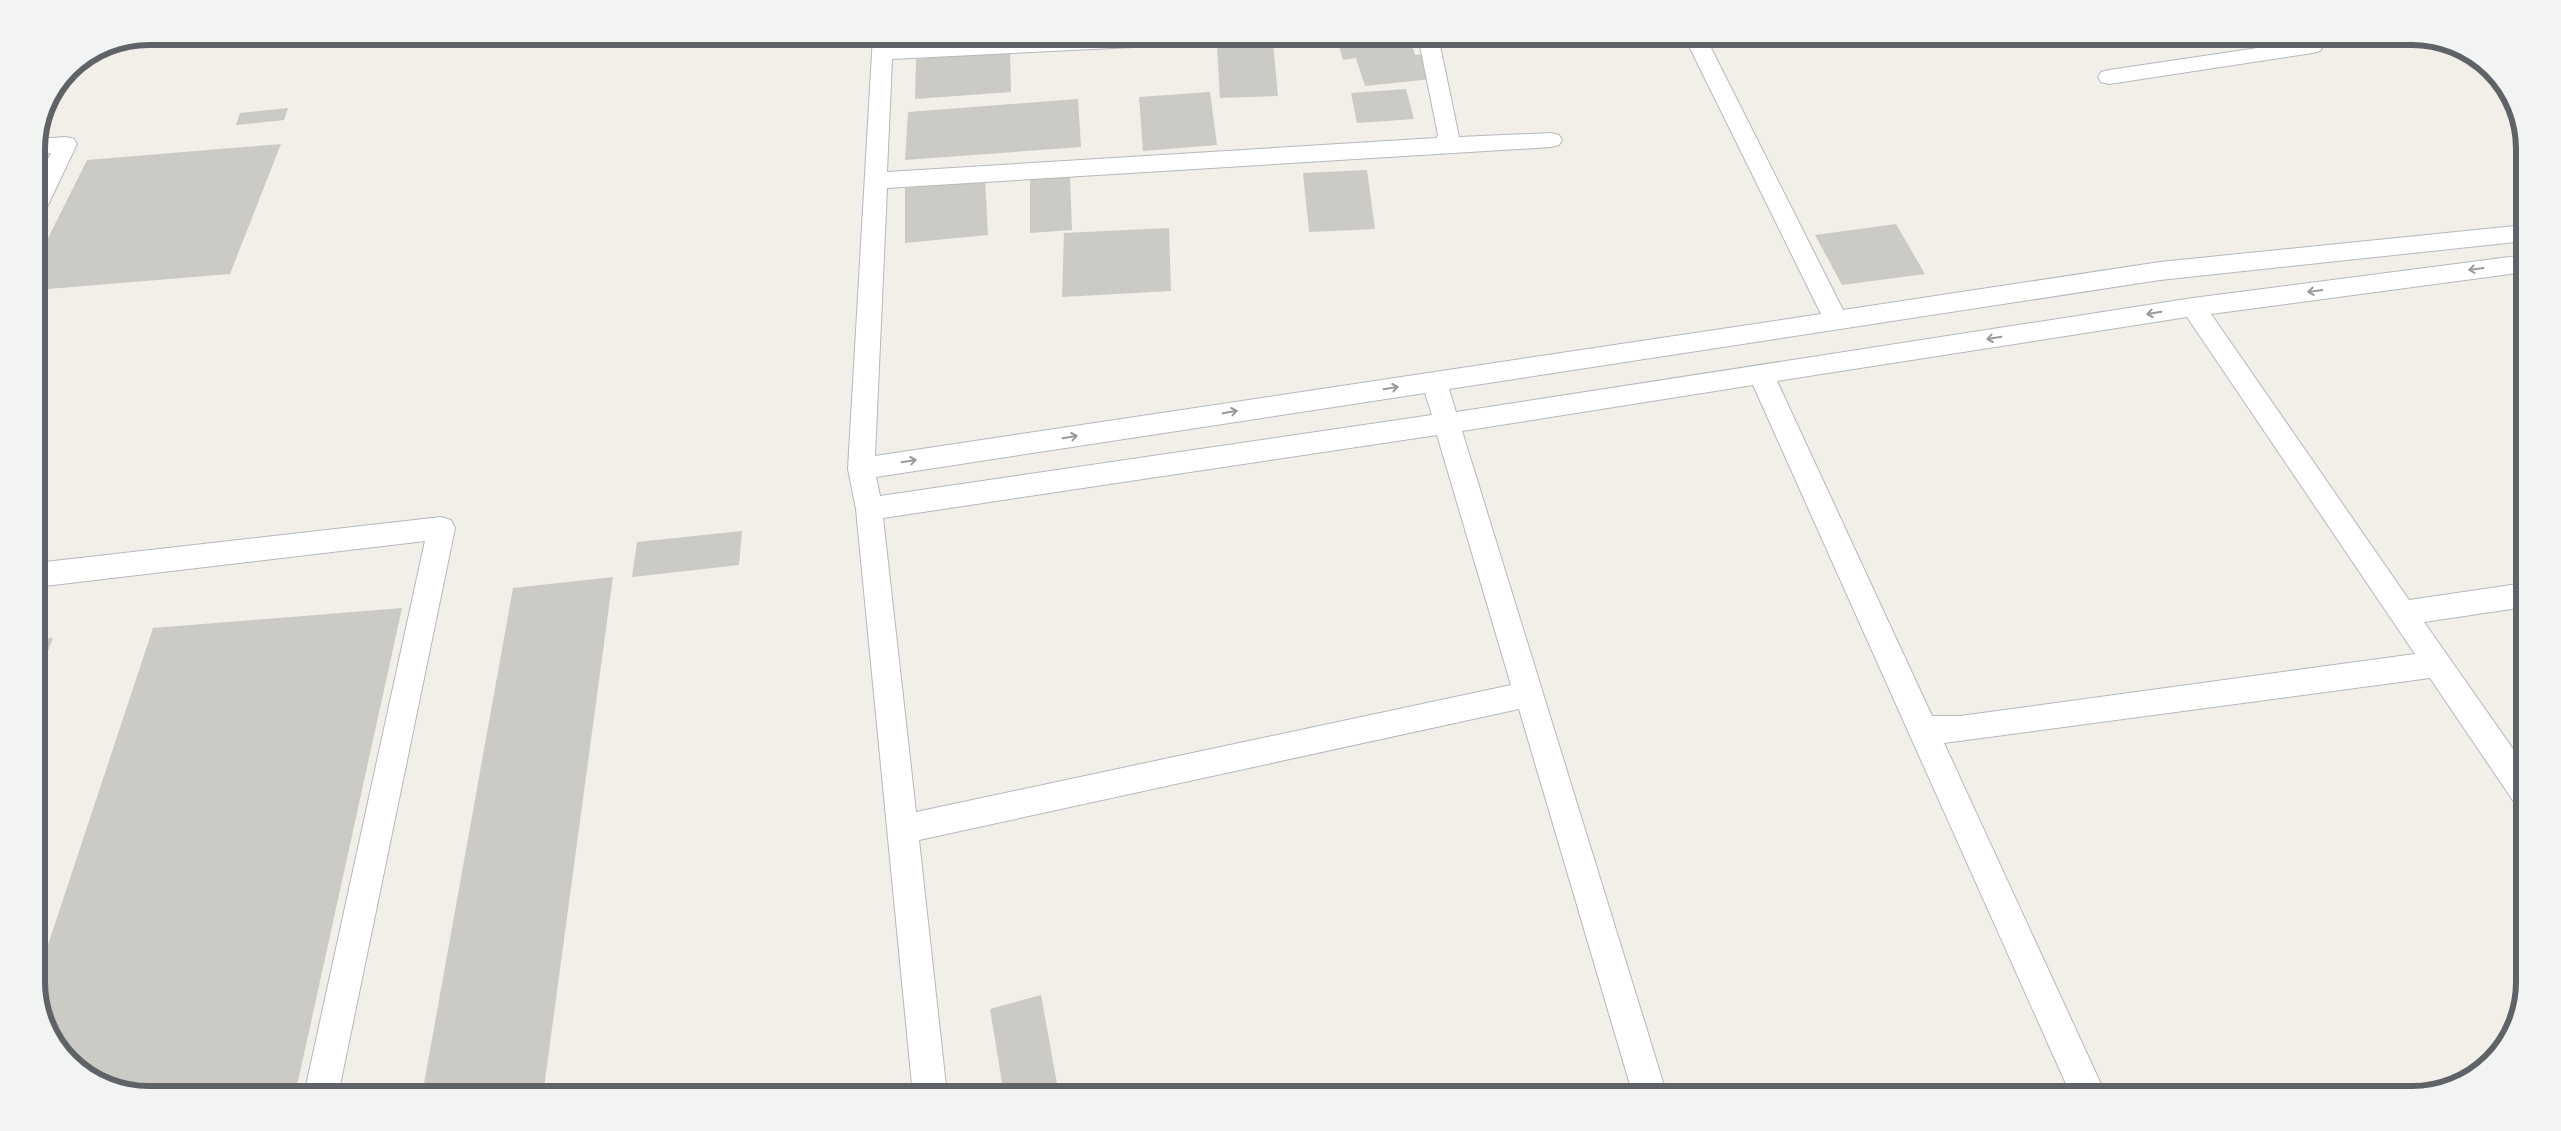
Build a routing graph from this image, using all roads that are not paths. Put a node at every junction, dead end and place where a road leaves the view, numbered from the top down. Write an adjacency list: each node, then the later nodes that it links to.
1 (882, 45): 9 (street)
2 (1430, 45): 7 (street)
3 (1698, 45): 14 (street)
4 (2312, 45): 5 (street)
5 (2109, 77)
6 (1551, 140): 7 (street)
7 (1443, 145): 9 (street)
8 (45, 146): 10 (street)
9 (874, 181): 18 (street)
10 (45, 188)
11 (2516, 238): 14 (street)
12 (2516, 264): 13 (street, one-way to 13)
13 (2192, 307): 15 (street, one-way to 15); 22 (street)
14 (1836, 320): 16 (street)
15 (1761, 374): 17 (street); 25 (street)
16 (1434, 381): 17 (street); 18 (street, one-way to 16)
17 (1447, 423): 19 (street); 24 (street)
18 (861, 469): 19 (street)
19 (869, 509): 27 (street)
20 (45, 574): 28 (street)
21 (2516, 596): 22 (street)
22 (2402, 613): 23 (street)
23 (2437, 664): 25 (street); 26 (street)
24 (1530, 694): 27 (street); 30 (street)
25 (1923, 730): 31 (street)
26 (2516, 779)
27 (902, 829): 29 (street)
28 (323, 1086)
29 (929, 1086)
30 (1647, 1086)
31 (2085, 1086)

